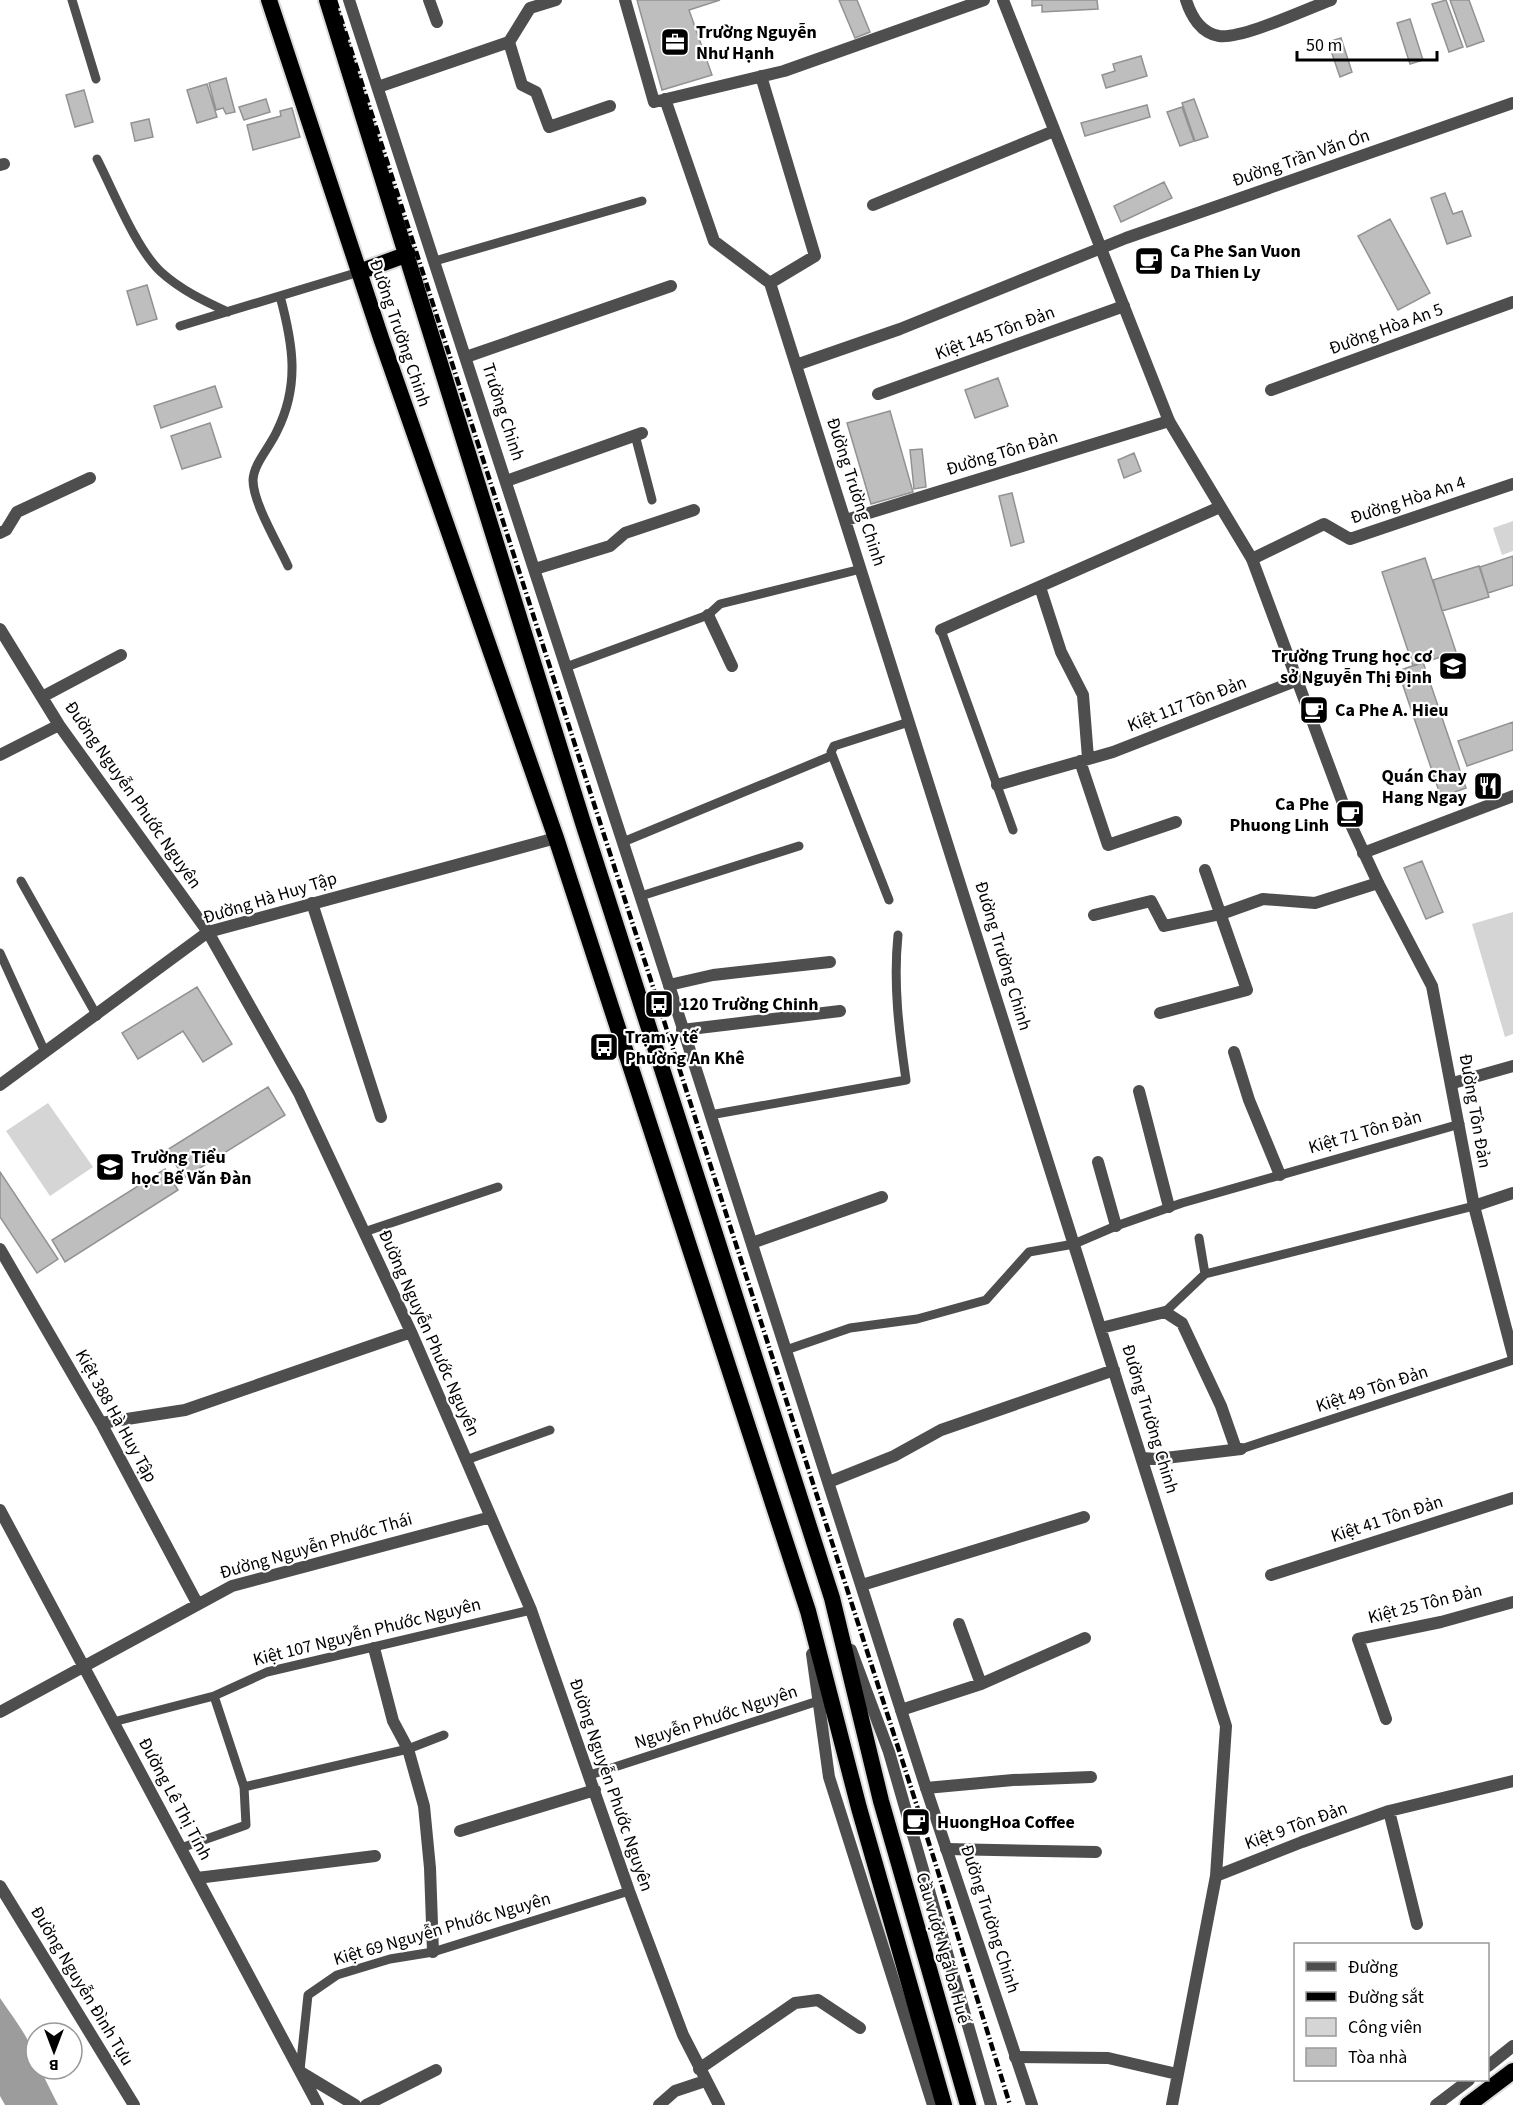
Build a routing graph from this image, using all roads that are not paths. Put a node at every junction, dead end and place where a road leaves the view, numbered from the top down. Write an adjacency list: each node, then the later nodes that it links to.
1 (72, 0): 15 (lane)
2 (269, 0): 27 (highway, Đường Trường Chinh)
3 (327, 0): 25 (highway, Đường Trường Chinh)
4 (349, 0): 16 (street, Trường Chinh)
5 (429, 0): 12 (street)
6 (556, 0): 13 (street)
7 (625, 0): 17 (street)
8 (984, 0): 14 (street)
9 (1003, 0): 20 (street, Đường Tôn Đản)
10 (1186, 0): 11 (street)
11 (1331, 0)
12 (437, 22)
13 (509, 42): 16 (street); 19 (street)
14 (760, 76): 17 (street); 28 (street)
15 (96, 79)
16 (378, 87): 26 (street, Trường Chinh)
17 (665, 99): 28 (street)
18 (1513, 103): 24 (street, Đường Trần Văn Ơn)
19 (610, 106)
20 (1054, 131): 23 (street); 24 (street, Đường Tôn Đản)
21 (98, 159): 33 (lane)
22 (642, 201): 26 (lane)
23 (873, 205)
24 (1100, 247): 32 (street, Đường Tôn Đản); 36 (street, Đường Trần Văn Ơn)
25 (408, 254): 27 (highway); 135 (highway, Đường Trường Chinh)
26 (435, 261): 35 (street, Trường Chinh)
27 (359, 272): 30 (lane); 71 (highway, Đường Trường Chinh)
28 (770, 283): 36 (street, Đường Trường Chinh)
29 (671, 286): 35 (street)
30 (280, 296): 33 (lane); 50 (lane)
31 (1513, 302): 37 (street, Đường Hòa An 5)
32 (1124, 306): 38 (street, Kiệt 145 Tôn Đản); 39 (street, Đường Tôn Đản)
33 (228, 312): 34 (lane)
34 (180, 326)
35 (466, 357): 42 (street, Trường Chinh)
36 (796, 365): 47 (street, Đường Trường Chinh)
37 (1271, 390)
38 (878, 394)
39 (1169, 421): 45 (street, Đường Tôn Đản); 47 (street, Đường Tôn Đản)
40 (638, 434): 42 (street); 44 (lane)
41 (90, 478): 48 (street)
42 (506, 481): 51 (street, Trường Chinh)
43 (1513, 484): 49 (street, Đường Hòa An 4)
44 (652, 500)
45 (1220, 507): 49 (street, Đường Tôn Đản); 53 (street)
46 (694, 510): 51 (street)
47 (846, 520): 52 (street, Đường Trường Chinh)
48 (0, 532)
49 (1252, 559): 60 (street, Đường Tôn Đản)
50 (288, 566)
51 (535, 569): 59 (street, Trường Chinh)
52 (861, 569): 54 (lane); 62 (street, Đường Trường Chinh)
53 (1040, 587): 56 (street); 66 (street)
54 (708, 615): 58 (street); 59 (lane)
55 (0, 629): 61 (street, Đường Nguyễn Phước Nguyên)
56 (941, 630): 67 (lane)
57 (121, 655): 61 (street)
58 (732, 666)
59 (566, 667): 72 (street, Trường Chinh)
60 (1298, 680): 66 (street, Kiệt 117 Tôn Đản); 74 (street, Đường Tôn Đản)
61 (42, 697): 63 (street, Đường Nguyễn Phước Nguyên)
62 (909, 722): 65 (lane); 112 (street, Đường Trường Chinh)
63 (59, 725): 64 (street); 83 (street, Đường Nguyễn Phước Nguyên)
64 (0, 755)
65 (831, 756): 72 (lane); 79 (lane)
66 (1084, 759): 67 (street, Kiệt 117 Tôn Đản); 69 (street)
67 (997, 785): 70 (lane)
68 (1513, 796): 74 (street)
69 (1176, 822)
70 (1013, 831)
71 (556, 838): 80 (street, Đường Hà Huy Tập); 139 (highway, Đường Trường Chinh)
72 (622, 839): 78 (street, Đường Trường Chinh)
73 (799, 846): 78 (lane)
74 (1363, 853): 77 (street, Đường Tôn Đản)
75 (1206, 870): 81 (street)
76 (21, 881): 90 (lane)
77 (1378, 883): 81 (street); 95 (street, Đường Tôn Đản)
78 (641, 896): 87 (street, Đường Trường Chinh)
79 (889, 900)
80 (312, 903): 83 (street, Đường Hà Huy Tập); 99 (street)
81 (1221, 914): 82 (street); 89 (street)
82 (1094, 915)
83 (208, 932): 90 (street, Đường Hà Huy Tập); 109 (street, Đường Nguyễn Phước Nguyên)
84 (898, 935): 98 (lane)
85 (0, 953): 92 (lane)
86 (830, 962): 87 (street)
87 (669, 985): 91 (street, Đường Trường Chinh)
88 (840, 1011): 91 (street)
89 (1160, 1013)
90 (97, 1016): 92 (street, Đường Hà Huy Tập)
91 (682, 1030): 98 (street, Đường Trường Chinh)
92 (45, 1052): 96 (street, Đường Hà Huy Tập)
93 (1234, 1052): 102 (street)
94 (1513, 1066): 95 (street)
95 (1453, 1083): 100 (street, Đường Tôn Đản)
96 (0, 1085)
97 (1139, 1091): 107 (street)
98 (710, 1115): 111 (street, Đường Trường Chinh)
99 (381, 1117)
100 (1460, 1124): 102 (lane, Kiệt 71 Tôn Đản); 106 (street, Đường Tôn Đản)
101 (1098, 1162): 108 (street)
102 (1280, 1175): 107 (lane, Kiệt 71 Tôn Đản)
103 (498, 1187): 109 (lane)
104 (1513, 1193): 106 (street)
105 (882, 1197): 111 (street)
106 (1474, 1206): 114 (lane); 118 (street, Đường Tôn Đản)
107 (1169, 1207): 108 (lane, Kiệt 71 Tôn Đản)
108 (1116, 1226): 112 (lane, Kiệt 71 Tôn Đản)
109 (364, 1232): 117 (street, Đường Nguyễn Phước Nguyên)
110 (1199, 1238): 114 (lane)
111 (752, 1243): 119 (street, Đường Trường Chinh)
112 (1074, 1244): 116 (street, Đường Trường Chinh); 119 (lane, Kiệt 71 Tôn Đản)
113 (2, 1255): 123 (street, Kiệt 388 Hà Huy Tập)
114 (1205, 1274): 115 (lane)
115 (1165, 1312): 116 (street); 125 (street)
116 (1101, 1328): 122 (street, Đường Trường Chinh)
117 (411, 1332): 123 (street); 127 (street, Đường Nguyễn Phước Nguyên)
118 (1510, 1333): 120 (street, Đường Tôn Đản)
119 (786, 1350): 128 (street, Đường Trường Chinh)
120 (1513, 1355)
121 (1513, 1360): 125 (lane, Kiệt 49 Tôn Đản)
122 (1114, 1370): 126 (street, Đường Trường Chinh); 128 (street)
123 (101, 1423): 137 (street, Kiệt 388 Hà Huy Tập)
124 (550, 1430): 127 (lane)
125 (1239, 1449): 126 (street)
126 (1142, 1458): 166 (street, Đường Trường Chinh)
127 (466, 1460): 132 (street, Đường Nguyễn Phước Nguyên)
128 (829, 1482): 134 (street, Đường Trường Chinh)
129 (1513, 1498): 133 (street, Kiệt 41 Tôn Đản)
130 (0, 1510): 143 (street, Đường Lê Thị Tính)
131 (1084, 1516): 134 (street)
132 (491, 1517): 137 (street, Đường Nguyễn Phước Thái); 138 (street, Đường Nguyễn Phước Nguyên)
133 (1271, 1575)
134 (862, 1585): 147 (street, Đường Trường Chinh)
135 (832, 1598): 159 (highway, Đường Trường Chinh); 191 (street)
136 (1513, 1602): 149 (street, Kiệt 25 Tôn Đản)
137 (196, 1604): 143 (street, Đường Nguyễn Phước Thái)
138 (531, 1610): 142 (lane, Kiệt 107 Nguyễn Phước Nguyên); 153 (street, Đường Nguyễn Phước Nguyên)
139 (808, 1611): 146 (street); 189 (highway, Đường Trường Chinh)
140 (959, 1624): 144 (street)
141 (1085, 1638): 144 (street)
142 (374, 1648): 145 (lane, Kiệt 107 Nguyễn Phước Nguyên); 152 (street)
143 (83, 1666): 148 (street, Đường Nguyễn Phước Thái); 150 (street, Đường Lê Thị Tính)
144 (981, 1684): 147 (street)
145 (214, 1696): 150 (lane, Kiệt 107 Nguyễn Phước Nguyên); 156 (lane)
146 (818, 1701): 153 (lane, Nguyễn Phước Nguyên); 188 (street)
147 (901, 1710): 157 (street, Đường Trường Chinh)
148 (0, 1712)
149 (1386, 1719)
150 (113, 1722): 162 (street, Đường Lê Thị Tính)
151 (444, 1735): 152 (lane)
152 (408, 1749): 156 (lane); 171 (street)
153 (590, 1775): 158 (street, Đường Nguyễn Phước Nguyên)
154 (1092, 1777): 157 (street)
155 (1513, 1781): 160 (street, Kiệt 9 Tôn Đản)
156 (243, 1787): 162 (lane)
157 (926, 1788): 163 (street, Đường Trường Chinh)
158 (595, 1790): 161 (street); 169 (street, Đường Nguyễn Phước Nguyên)
159 (881, 1801): 190 (highway, Cầu vượt Ngã ba Huế)
160 (1389, 1811): 166 (street, Kiệt 9 Tôn Đản); 170 (street)
161 (460, 1831)
162 (181, 1848): 167 (street, Đường Lê Thị Tính)
163 (946, 1850): 164 (street); 174 (street, Đường Trường Chinh)
164 (1096, 1852)
165 (375, 1856): 167 (street)
166 (1216, 1876): 179 (street, Đường Trường Chinh)
167 (196, 1878): 178 (street, Đường Lê Thị Tính)
168 (0, 1886): 182 (street, Đường Nguyễn Đình Tựu)
169 (629, 1891): 171 (lane, Kiệt 69 Nguyễn Phước Nguyên); 180 (street, Đường Nguyễn Phước Nguyên)
170 (1417, 1924)
171 (433, 1952): 178 (lane, Kiệt 69 Nguyễn Phước Nguyên)
172 (860, 2028): 180 (street)
173 (1513, 2046): 175 (street)
174 (1015, 2057): 179 (street); 192 (street, Đường Trường Chinh)
175 (1489, 2065)
176 (436, 2070): 185 (street)
177 (1513, 2071): 195 (highway)
178 (300, 2072): 183 (street, Đường Lê Thị Tính); 184 (street)
179 (1177, 2073): 193 (street, Đường Trường Chinh)
180 (702, 2075): 186 (street); 187 (street, Đường Nguyễn Phước Nguyên)
181 (1466, 2081): 194 (street)
182 (134, 2105)
183 (318, 2105)
184 (355, 2105)
185 (366, 2105)
186 (659, 2105)
187 (719, 2105)
188 (933, 2105)
189 (944, 2105)
190 (968, 2105)
191 (991, 2105)
192 (1032, 2105)
193 (1172, 2105)
194 (1436, 2105)
195 (1468, 2105)

